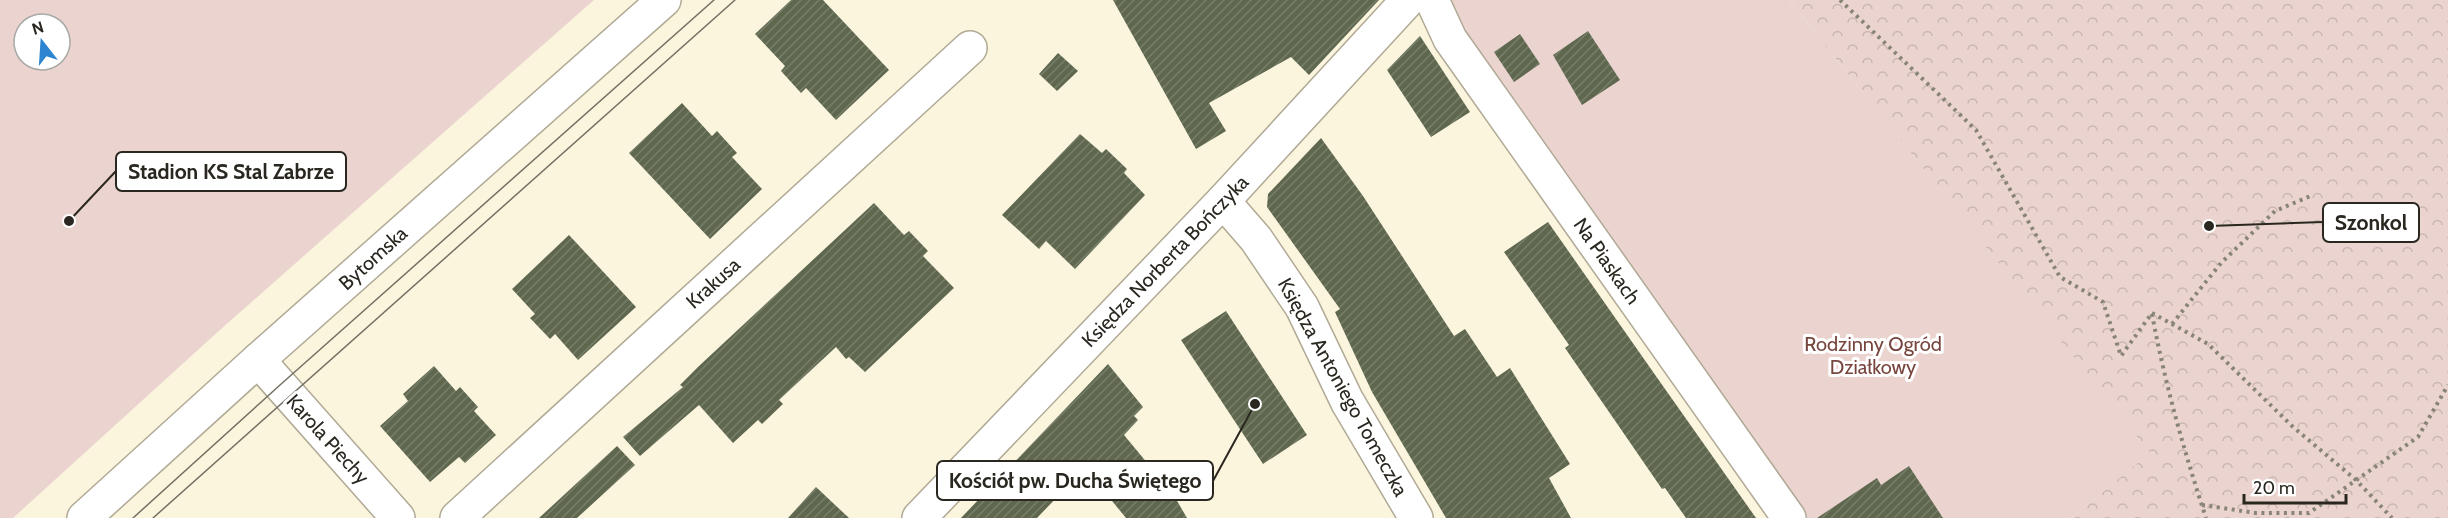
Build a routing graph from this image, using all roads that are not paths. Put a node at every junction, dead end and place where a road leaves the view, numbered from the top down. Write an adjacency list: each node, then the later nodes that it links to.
1 (664, 0): 6 (street, Bytomska)
2 (1408, 0): 5 (street, Księdza Norberta Bończyka)
3 (1432, 0): 12 (street, Na Piaskach)
4 (970, 48): 9 (street, Krakusa)
5 (1223, 201): 10 (street, Księdza Norberta Bończyka); 11 (street, Księdza Antoniego Tomeczka)
6 (258, 360): 7 (street, Bytomska); 8 (street, Karola Piechy)
7 (84, 518)
8 (398, 518)
9 (456, 518)
10 (919, 518)
11 (1416, 518)
12 (1789, 518)

